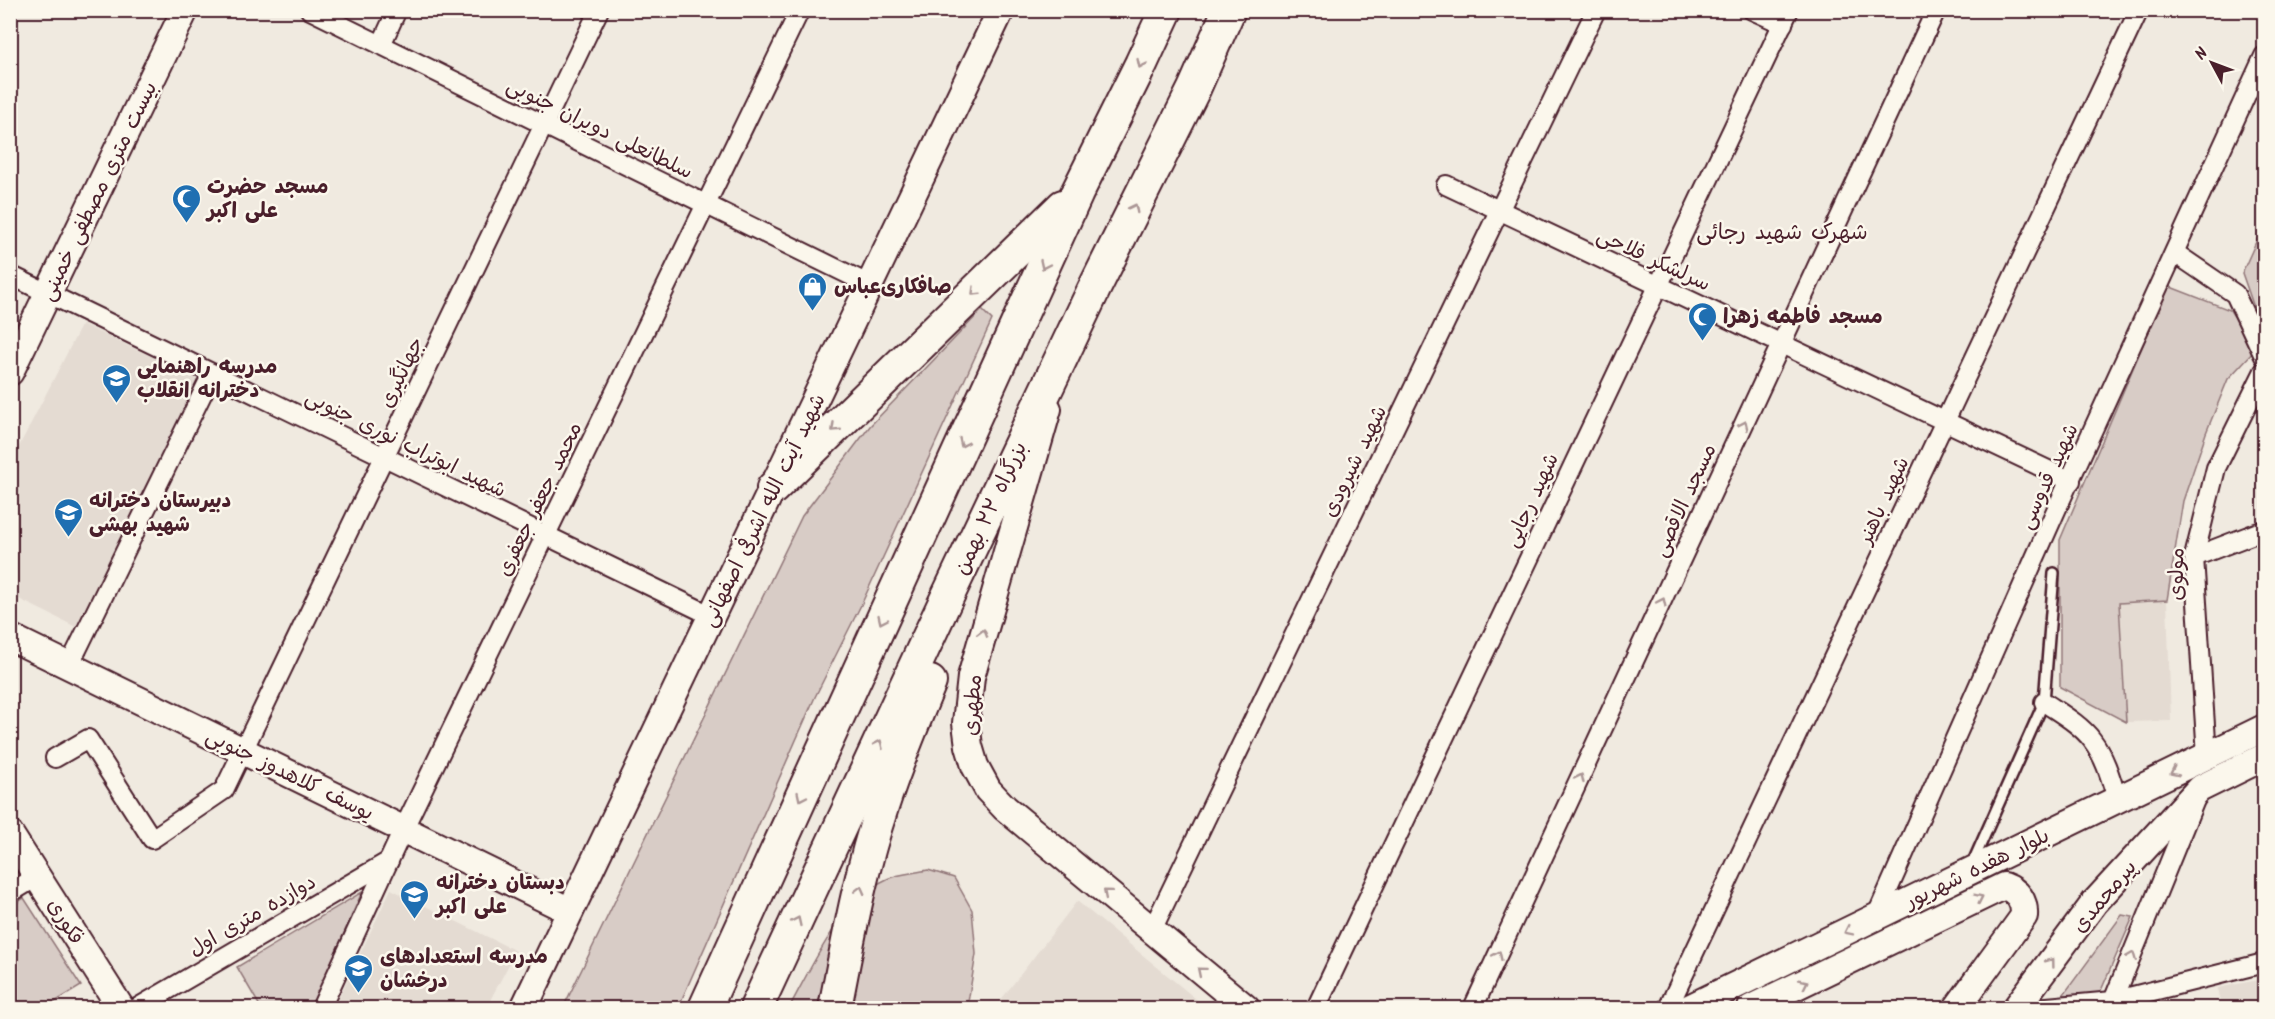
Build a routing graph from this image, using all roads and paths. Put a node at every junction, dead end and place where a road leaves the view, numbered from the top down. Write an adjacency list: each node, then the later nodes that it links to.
1 (185, 10): 26 (main road, بیست متری مصطفی خمینی)
2 (310, 10): 14 (street, سلطانعلی دویران جنوبی)
3 (397, 10): 14 (street)
4 (599, 10): 16 (street, جهانگیری)
5 (800, 10): 19 (street, محمد جعفر جعفری)
6 (1001, 10): 24 (main road, شهید آیت الله اشرفی اصفهانی)
7 (1166, 10): 18 (highway, one-way to 18)
8 (1229, 10): 21 (highway, بزرگراه ۲۲ بهمن, one-way to 8)
9 (1596, 10): 20 (street, شهید شیرودی)
10 (1752, 10): 13 (street)
11 (1936, 10): 27 (street, مسجد الاقصی)
12 (2139, 10): 33 (street, شهید باهنر)
13 (1786, 17): 25 (street, شهید رجایی)
14 (381, 45): 16 (street, سلطانعلی دویران جنوبی)
15 (2263, 63): 22 (street, شهید قدوسی)
16 (544, 125): 19 (street, سلطانعلی دویران جنوبی); 34 (street, جهانگیری)
17 (1446, 185): 20 (street, سرلشکر فلاحی)
18 (1077, 193): 36 (highway, one-way to 36); 67 (highway, one-way to 67)
19 (706, 205): 24 (street, سلطانعلی دویران جنوبی); 38 (street, محمد جعفر جعفری)
20 (1499, 211): 25 (street, سرلشکر فلاحی); 60 (street, شهید شیرودی)
21 (1114, 249): 32 (highway); 68 (highway, بزرگراه ۲۲ بهمن, one-way to 21)
22 (2175, 253): 28 (street); 35 (street, شهید قدوسی)
23 (10, 275): 26 (street, شهید ابوتراب نوری جنوبی)
24 (870, 285): 36 (main road, شهید آیت الله اشرفی اصفهانی)
25 (1658, 286): 27 (street, سرلشکر فلاحی); 71 (street, شهید رجایی)
26 (48, 294): 30 (main road, بیست متری مصطفی خمینی); 31 (street, شهید ابوتراب نوری جنوبی)
27 (1781, 344): 33 (street, سرلشکر فلاحی); 72 (street, مسجد الاقصی, one-way to 27)
28 (2265, 356)
29 (2265, 371): 39 (street, مولوی)
30 (10, 372)
31 (212, 374): 34 (street, شهید ابوتراب نوری جنوبی); 43 (street)
32 (1052, 397): 60 (main road, مطهری, one-way to 32); 69 (highway, one-way to 32)
33 (1945, 421): 35 (street, سرلشکر فلاحی); 73 (street, شهید باهنر)
34 (385, 458): 38 (street, شهید ابوتراب نوری جنوبی); 46 (street, جهانگیری)
35 (2071, 481): 59 (street, شهید قدوسی)
36 (773, 488): 41 (main road, شهید آیت الله اشرفی اصفهانی)
37 (2265, 530): 39 (street)
38 (546, 536): 41 (street, شهید ابوتراب نوری جنوبی); 52 (street, محمد جعفر جعفری)
39 (2194, 557): 47 (street, مولوی)
40 (2054, 573): 44 (lane)
41 (712, 616): 58 (main road, شهید آیت الله اشرفی اصفهانی)
42 (10, 637): 43 (main road, یوسف کلاهدوز جنوبی)
43 (69, 666): 46 (main road, یوسف کلاهدوز جنوبی)
44 (2044, 702): 51 (street); 55 (lane)
45 (2265, 728): 47 (main road, بلوار هفده شهریور)
46 (244, 752): 49 (street, جهانگیری); 52 (main road, یوسف کلاهدوز جنوبی)
47 (2207, 756): 51 (main road, بلوار هفده شهریور, one-way to 51)
48 (2265, 757): 50 (main road)
49 (55, 758)
50 (2199, 789): 62 (street, one-way to 50); 77 (main road, پیرمحمدی, one-way to 50)
51 (2117, 800): 55 (main road, بلوار هفده شهریور)
52 (403, 830): 54 (street, محمد جعفر جعفری); 58 (main road, یوسف کلاهدوز جنوبی)
53 (10, 834): 56 (main road, فکوری)
54 (388, 861): 64 (street, دوازده متری اول); 65 (street, محمد جعفر جعفری)
55 (1968, 872): 59 (main road, بلوار هفده شهریور)
56 (38, 876): 57 (street); 63 (main road, فکوری)
57 (10, 893)
58 (570, 911): 66 (main road, شهید آیت الله اشرفی اصفهانی)
59 (1876, 917): 74 (main road, بلوار هفده شهریور, one-way to 74)
60 (1152, 930): 70 (main road, مطهری, one-way to 60)
61 (2265, 963): 62 (street)
62 (2110, 1005): 78 (street)
63 (121, 1008)
64 (137, 1008)
65 (321, 1008)
66 (524, 1008)
67 (705, 1008)
68 (756, 1008)
69 (835, 1008)
70 (1245, 1008)
71 (1316, 1008)
72 (1473, 1008)
73 (1668, 1008)
74 (1689, 1008)
75 (1751, 1008): 76 (main road, بلوار هفده شهریور, one-way to 76)
76 (1957, 1008)
77 (2016, 1008)
78 (2036, 1008)

